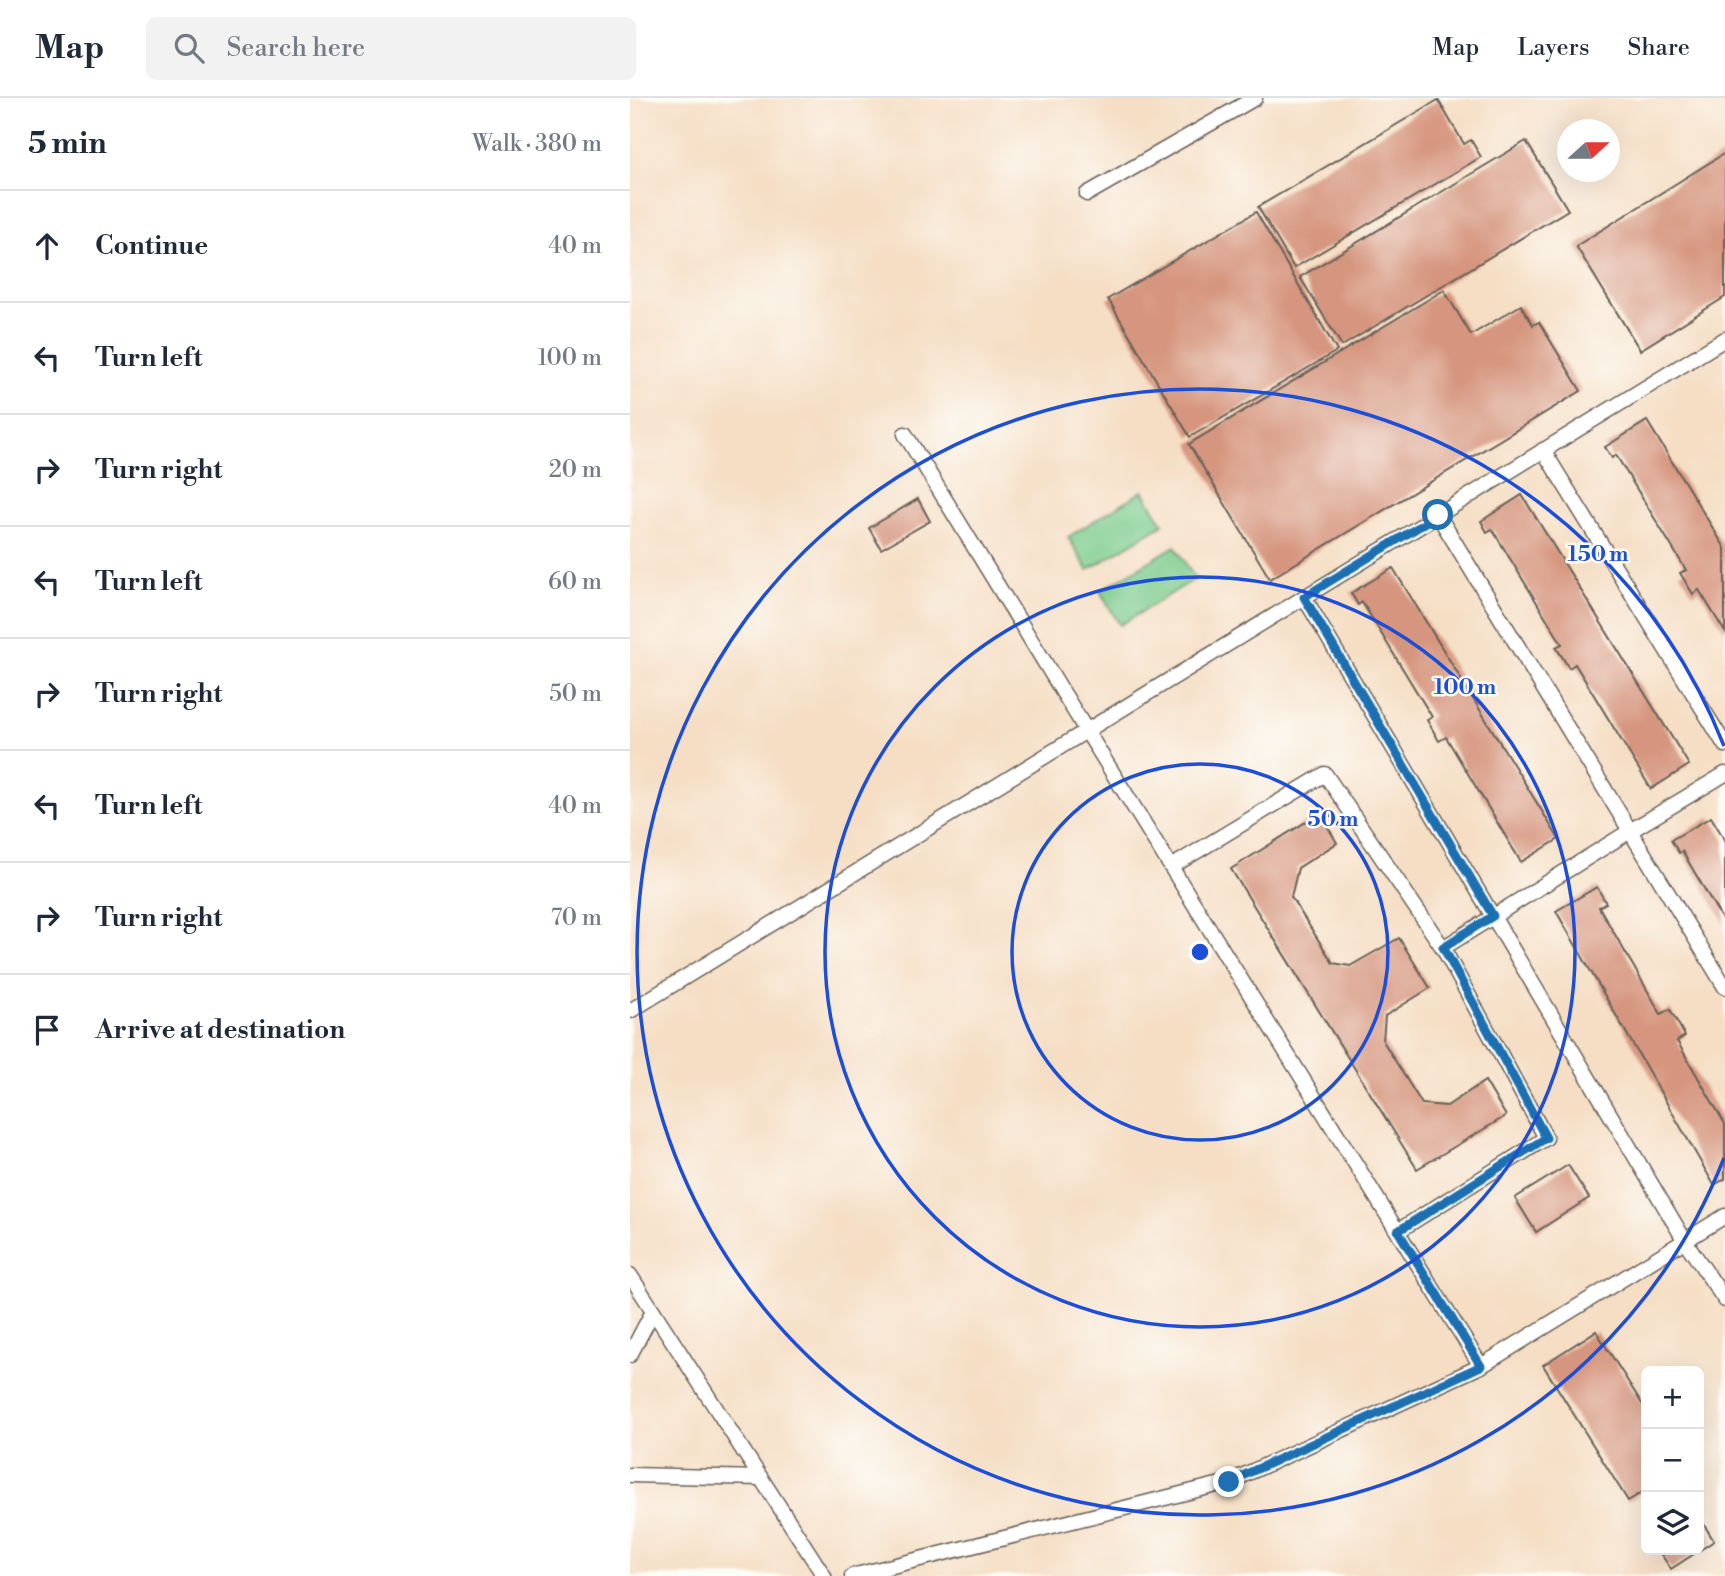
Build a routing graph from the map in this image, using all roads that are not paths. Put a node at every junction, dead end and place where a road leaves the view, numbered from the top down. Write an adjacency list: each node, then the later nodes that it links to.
1 (1255, 98): 2 (lane)
2 (1087, 194)
3 (1725, 338): 5 (lane)
4 (905, 434): 8 (lane)
5 (1543, 450): 6 (lane); 9 (lane)
6 (1438, 515): 7 (lane); 11 (lane)
7 (1304, 597): 8 (lane); 13 (lane)
8 (1086, 730): 12 (lane); 16 (lane)
9 (1725, 745)
10 (1725, 774): 11 (lane)
11 (1630, 831): 13 (lane); 15 (lane)
12 (1171, 867): 14 (lane); 18 (lane)
13 (1493, 916): 14 (lane); 19 (lane)
14 (1443, 947): 18 (lane)
15 (1725, 987)
16 (630, 1011)
17 (1725, 1216): 19 (lane)
18 (1398, 1231): 24 (lane)
19 (1685, 1241): 21 (lane); 24 (lane)
20 (630, 1275): 22 (lane)
21 (1725, 1300)
22 (653, 1311): 23 (lane); 26 (lane)
23 (630, 1355)
24 (1481, 1366): 28 (lane)
25 (630, 1475): 26 (lane)
26 (761, 1478): 27 (lane)
27 (824, 1576)
28 (852, 1576)

